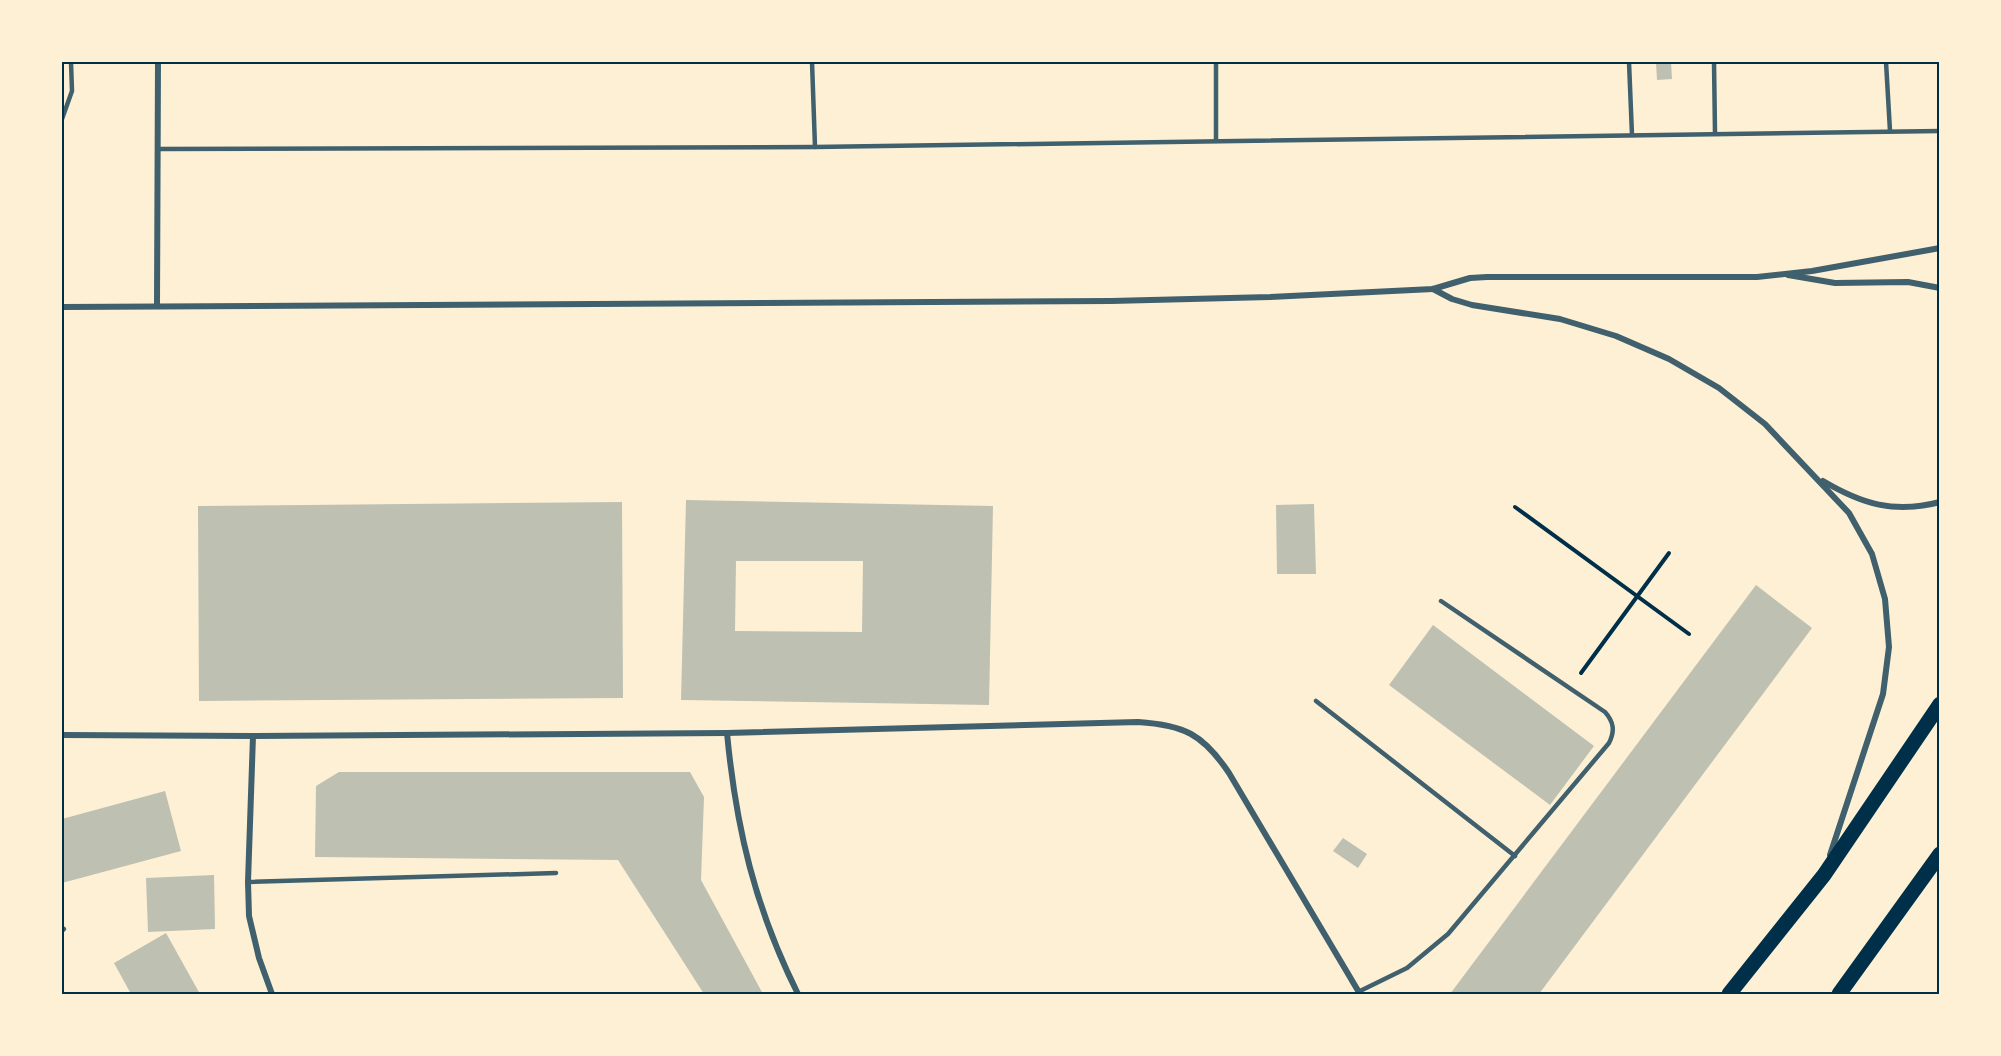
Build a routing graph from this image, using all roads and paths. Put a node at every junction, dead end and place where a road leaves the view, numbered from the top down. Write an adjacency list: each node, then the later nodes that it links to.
1 (71, 62): 8 (lane)
2 (158, 62): 15 (street)
3 (812, 62): 14 (lane)
4 (1216, 62): 13 (lane)
5 (1629, 62): 12 (lane)
6 (1714, 62): 11 (lane)
7 (1886, 62): 9 (lane)
8 (62, 119)
9 (1890, 131): 10 (lane); 11 (lane)
10 (1940, 131)
11 (1715, 133): 12 (lane)
12 (1632, 135): 13 (lane)
13 (1216, 141): 14 (lane)
14 (815, 147): 15 (lane)
15 (159, 149): 20 (street)
16 (1940, 248): 17 (street)
17 (1784, 274): 18 (street); 19 (street)
18 (1940, 288)
19 (1433, 289): 20 (street); 22 (street)
20 (157, 305): 21 (street)
21 (62, 307)
22 (1817, 478): 23 (street); 38 (street)
23 (1940, 502)
24 (1515, 507): 26 (path)
25 (1669, 553): 26 (path)
26 (1637, 596): 28 (path); 29 (path)
27 (1441, 601): 29 (lane)
28 (1689, 634)
29 (1570, 688): 35 (lane)
30 (1316, 701): 35 (lane)
31 (1940, 704): 38 (main road)
32 (727, 733): 34 (street); 40 (street); 42 (street)
33 (62, 735): 34 (street)
34 (253, 736): 39 (street)
35 (1515, 856): 40 (lane)
36 (1937, 861): 44 (main road)
37 (556, 873): 39 (lane)
38 (1824, 875): 43 (main road)
39 (248, 882): 41 (street)
40 (1359, 993)
41 (272, 994)
42 (798, 994)
43 (1730, 994)
44 (1839, 994)

